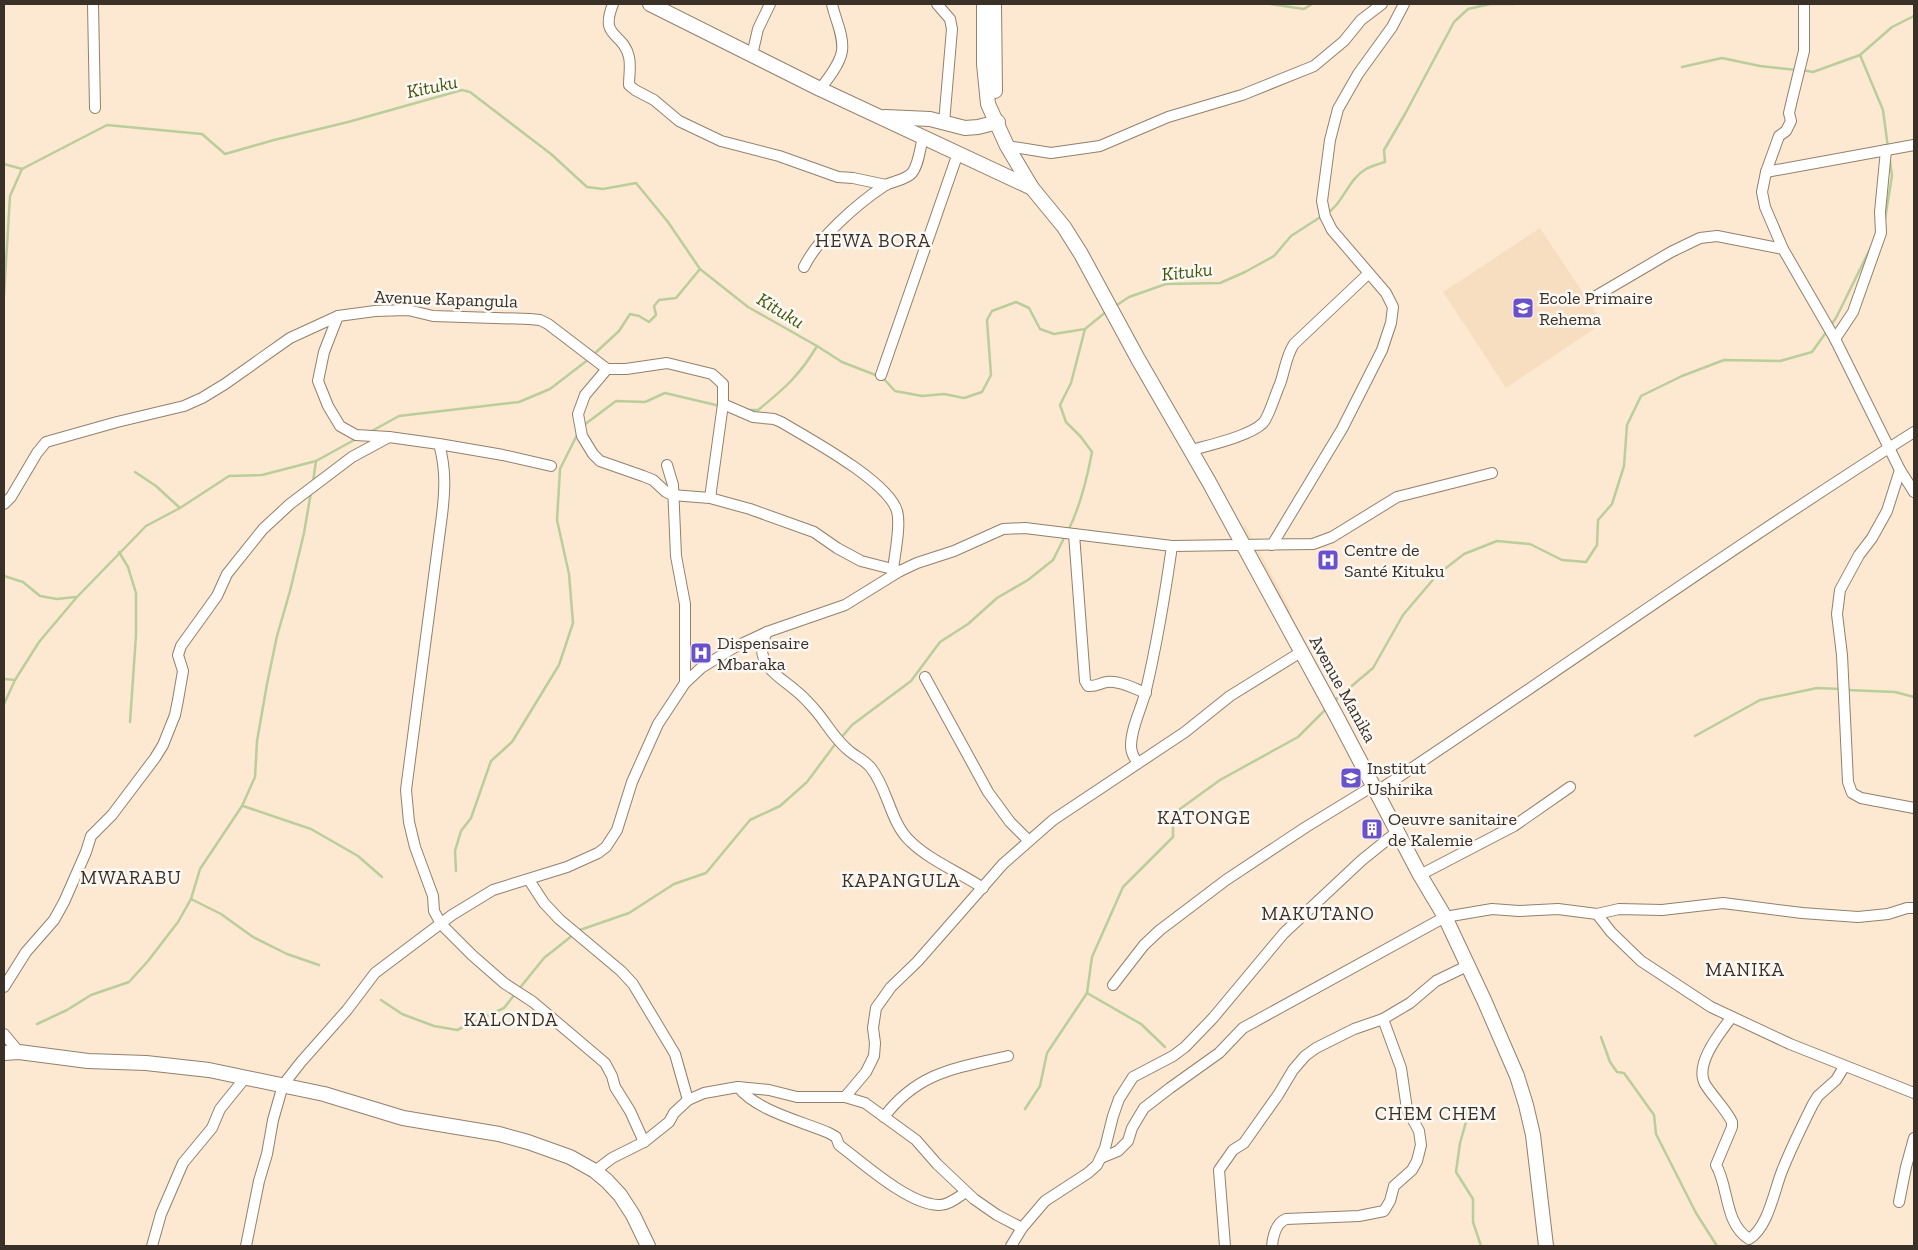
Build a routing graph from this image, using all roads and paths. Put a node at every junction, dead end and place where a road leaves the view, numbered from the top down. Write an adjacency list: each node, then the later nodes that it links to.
1 (93, 4): 14 (street)
2 (613, 4): 24 (street)
3 (650, 4): 12 (street)
4 (770, 4): 12 (street)
5 (832, 4): 13 (street)
6 (937, 4): 17 (street)
7 (984, 4): 16 (street)
8 (994, 4): 16 (street)
9 (1382, 4): 20 (street)
10 (1404, 4): 28 (street)
11 (1804, 4): 23 (street)
12 (752, 55): 13 (street)
13 (820, 89): 15 (street)
14 (95, 108)
15 (879, 117): 17 (street); 18 (street)
16 (998, 122): 17 (street); 20 (street, Avenue Manika)
17 (944, 123)
18 (923, 137): 22 (street); 24 (street)
19 (1914, 145): 21 (street)
20 (1007, 146): 25 (street, Avenue Manika)
21 (1886, 150): 23 (street); 31 (street)
22 (958, 153): 25 (street); 33 (street)
23 (1766, 172): 26 (street)
24 (886, 185): 27 (street)
25 (1032, 188): 39 (street, Avenue Manika)
26 (1783, 249): 29 (street); 31 (street)
27 (804, 267)
28 (1368, 274): 39 (street); 50 (street)
29 (1596, 296)
30 (338, 316): 32 (street, Avenue Kapangula); 36 (street); 47 (street, Avenue Kapangula)
31 (1835, 339): 38 (street)
32 (607, 369): 34 (street); 45 (street)
33 (882, 374)
34 (723, 404): 46 (street); 52 (street)
35 (1914, 432): 38 (street)
36 (389, 437): 37 (street); 73 (street)
37 (439, 444): 41 (street); 70 (street)
38 (1890, 448): 42 (street); 60 (street)
39 (1192, 450): 49 (street, Avenue Manika)
40 (667, 465): 45 (street)
41 (551, 466)
42 (1900, 470): 44 (street); 61 (street)
43 (1492, 473): 50 (street)
44 (1914, 492)
45 (672, 495): 46 (street); 56 (street)
46 (710, 498): 52 (street)
47 (4, 504)
48 (1074, 534): 51 (street); 52 (street); 57 (street)
49 (1244, 544): 50 (street); 51 (street); 54 (street, Avenue Manika)
50 (1272, 545)
51 (1172, 546): 57 (street)
52 (896, 570): 53 (street)
53 (767, 632): 56 (street); 66 (street)
54 (1301, 652): 58 (street); 60 (street, Avenue Manika)
55 (925, 677): 63 (street)
56 (685, 684): 65 (street)
57 (1146, 692): 58 (street)
58 (1138, 763): 63 (street)
59 (1570, 787): 64 (street)
60 (1375, 789): 62 (street, Avenue Manika); 72 (street)
61 (1914, 808)
62 (1398, 831): 64 (street, Avenue Manika); 90 (street)
63 (1028, 840): 66 (street)
64 (1420, 875): 69 (street, Avenue Manika)
65 (529, 880): 70 (street); 86 (street)
66 (983, 888): 85 (street)
67 (1914, 908): 68 (street)
68 (1597, 914): 69 (street); 74 (street)
69 (1445, 917): 71 (street, Avenue Manika); 90 (street)
70 (441, 924): 82 (street); 89 (street)
71 (1467, 966): 75 (street); 101 (street, Avenue Manika)
72 (1113, 985)
73 (4, 987)
74 (1731, 1018): 80 (street); 80 (street)
75 (1383, 1019): 99 (street); 100 (street)
76 (4, 1034): 77 (street)
77 (19, 1052): 78 (street); 81 (street)
78 (4, 1054)
79 (1008, 1056): 87 (street)
80 (1844, 1067): 84 (street)
81 (245, 1078): 82 (street); 95 (street)
82 (283, 1086): 91 (street); 96 (street)
83 (738, 1087): 85 (street); 86 (street); 92 (street)
84 (1914, 1093)
85 (845, 1097): 87 (street)
86 (688, 1100): 89 (street)
87 (884, 1117): 92 (street)
88 (1914, 1138): 93 (street)
89 (644, 1142): 91 (street)
90 (1101, 1158): 94 (street)
91 (595, 1171): 97 (street)
92 (966, 1192): 94 (street)
93 (1900, 1202)
94 (1022, 1228): 98 (street)
95 (152, 1246)
96 (246, 1246)
97 (648, 1246)
98 (1011, 1246)
99 (1225, 1246)
100 (1272, 1246)
101 (1546, 1246)

